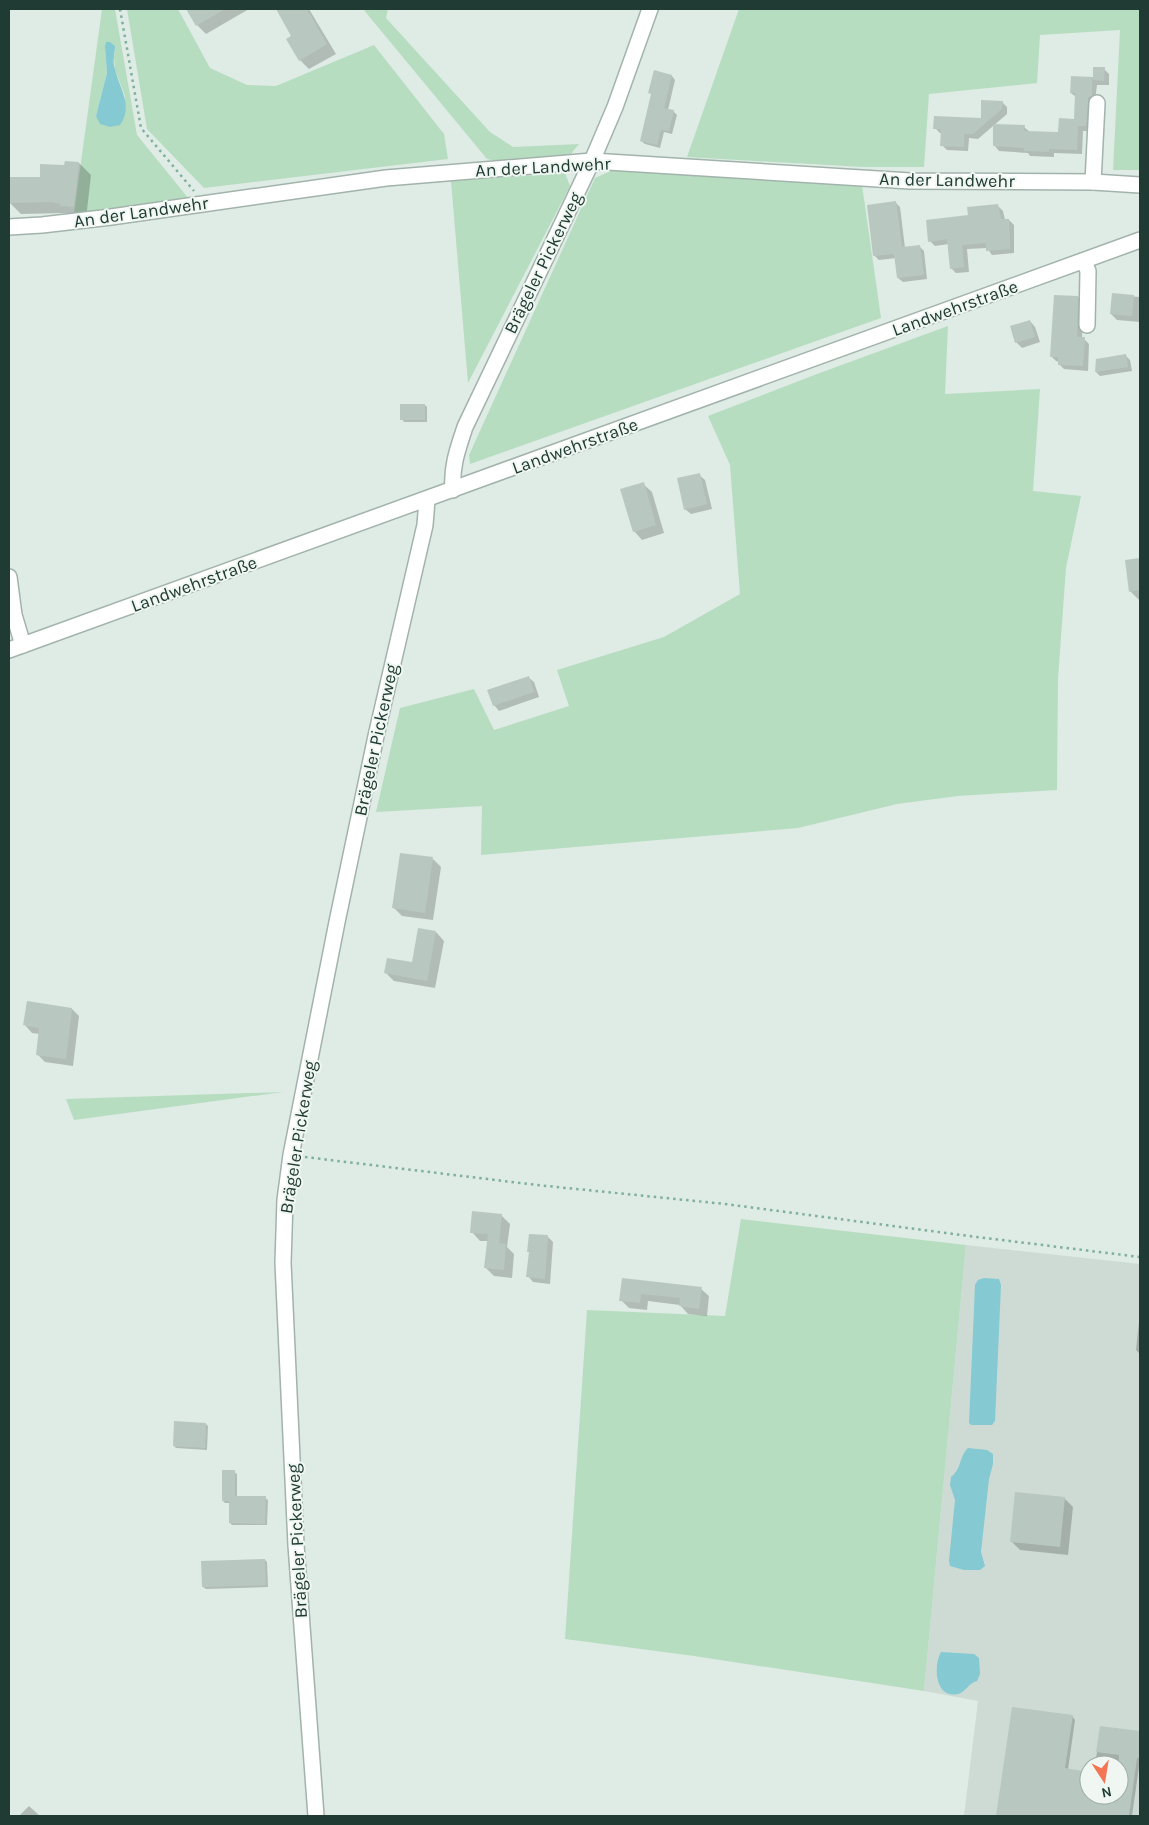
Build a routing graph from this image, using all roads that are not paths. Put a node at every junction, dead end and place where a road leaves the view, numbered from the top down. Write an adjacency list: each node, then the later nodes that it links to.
1 (650, 9): 3 (street, Brägeler Pickerweg)
2 (1097, 103): 4 (street)
3 (592, 161): 4 (street, An der Landwehr); 6 (street, An der Landwehr); 10 (street, Brägeler Pickerweg)
4 (1093, 182): 5 (street, An der Landwehr)
5 (1140, 184)
6 (9, 227)
7 (1140, 240): 8 (street, Landwehrstraße)
8 (1084, 261): 9 (street); 10 (street, Landwehrstraße)
9 (1087, 325)
10 (453, 490): 11 (street, Landwehrstraße)
11 (427, 500): 13 (street, Landwehrstraße); 14 (street, Brägeler Pickerweg)
12 (9, 577): 13 (street)
13 (16, 648)
14 (316, 1816)

